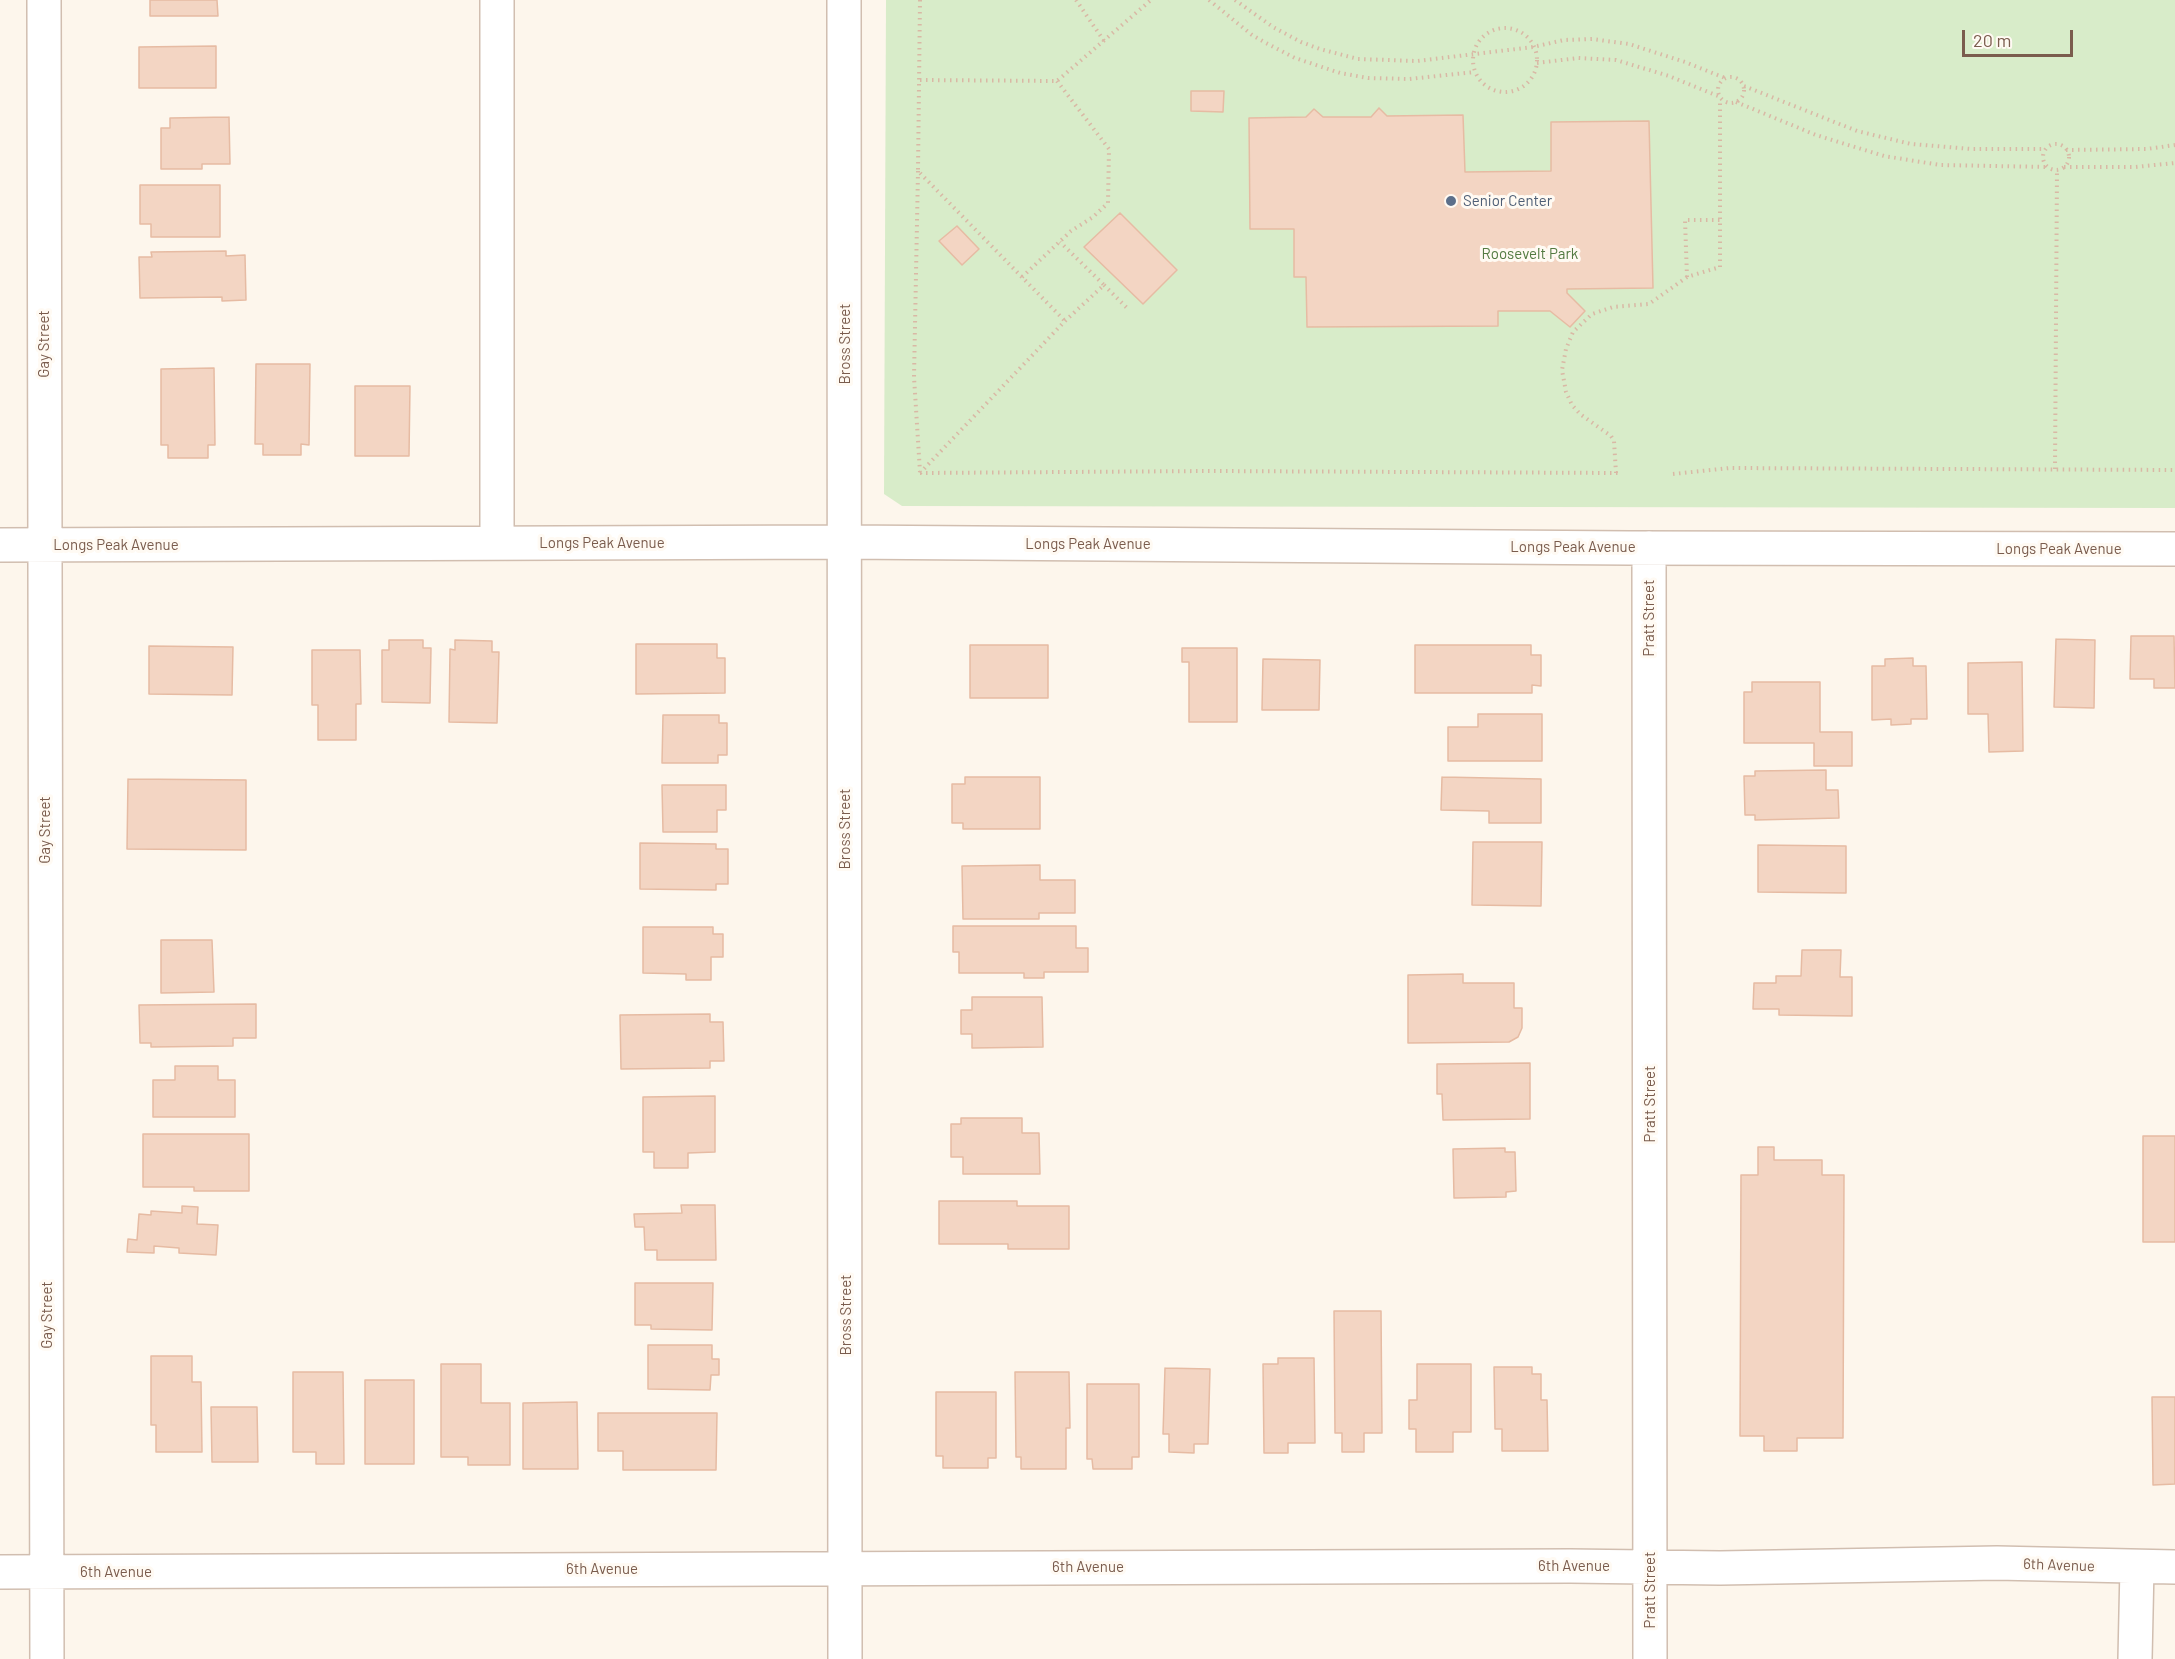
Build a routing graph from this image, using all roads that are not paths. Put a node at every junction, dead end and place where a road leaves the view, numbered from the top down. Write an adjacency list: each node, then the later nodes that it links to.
1 (44, 0): 7 (street, Gay Street)
2 (497, 0): 5 (street)
3 (844, 0): 4 (street, Bross Street)
4 (844, 542): 5 (street, Longs Peak Avenue); 8 (street, Longs Peak Avenue); 13 (street, Bross Street)
5 (497, 543): 7 (street, Longs Peak Avenue)
6 (0, 545): 7 (street, Longs Peak Avenue)
7 (44, 545): 15 (street, Gay Street)
8 (1649, 548): 9 (street, Longs Peak Avenue); 10 (street, Pratt Street)
9 (2175, 549)
10 (1650, 1566): 11 (street, 6th Avenue); 13 (street, 6th Avenue); 18 (street, Pratt Street)
11 (2137, 1566): 12 (street, 6th Avenue); 19 (street)
12 (2175, 1567)
13 (846, 1568): 15 (street, 6th Avenue); 17 (street, Bross Street)
14 (0, 1572): 15 (street, 6th Avenue)
15 (47, 1572): 16 (street, Gay Street)
16 (47, 1659)
17 (845, 1659)
18 (1650, 1659)
19 (2134, 1659)

